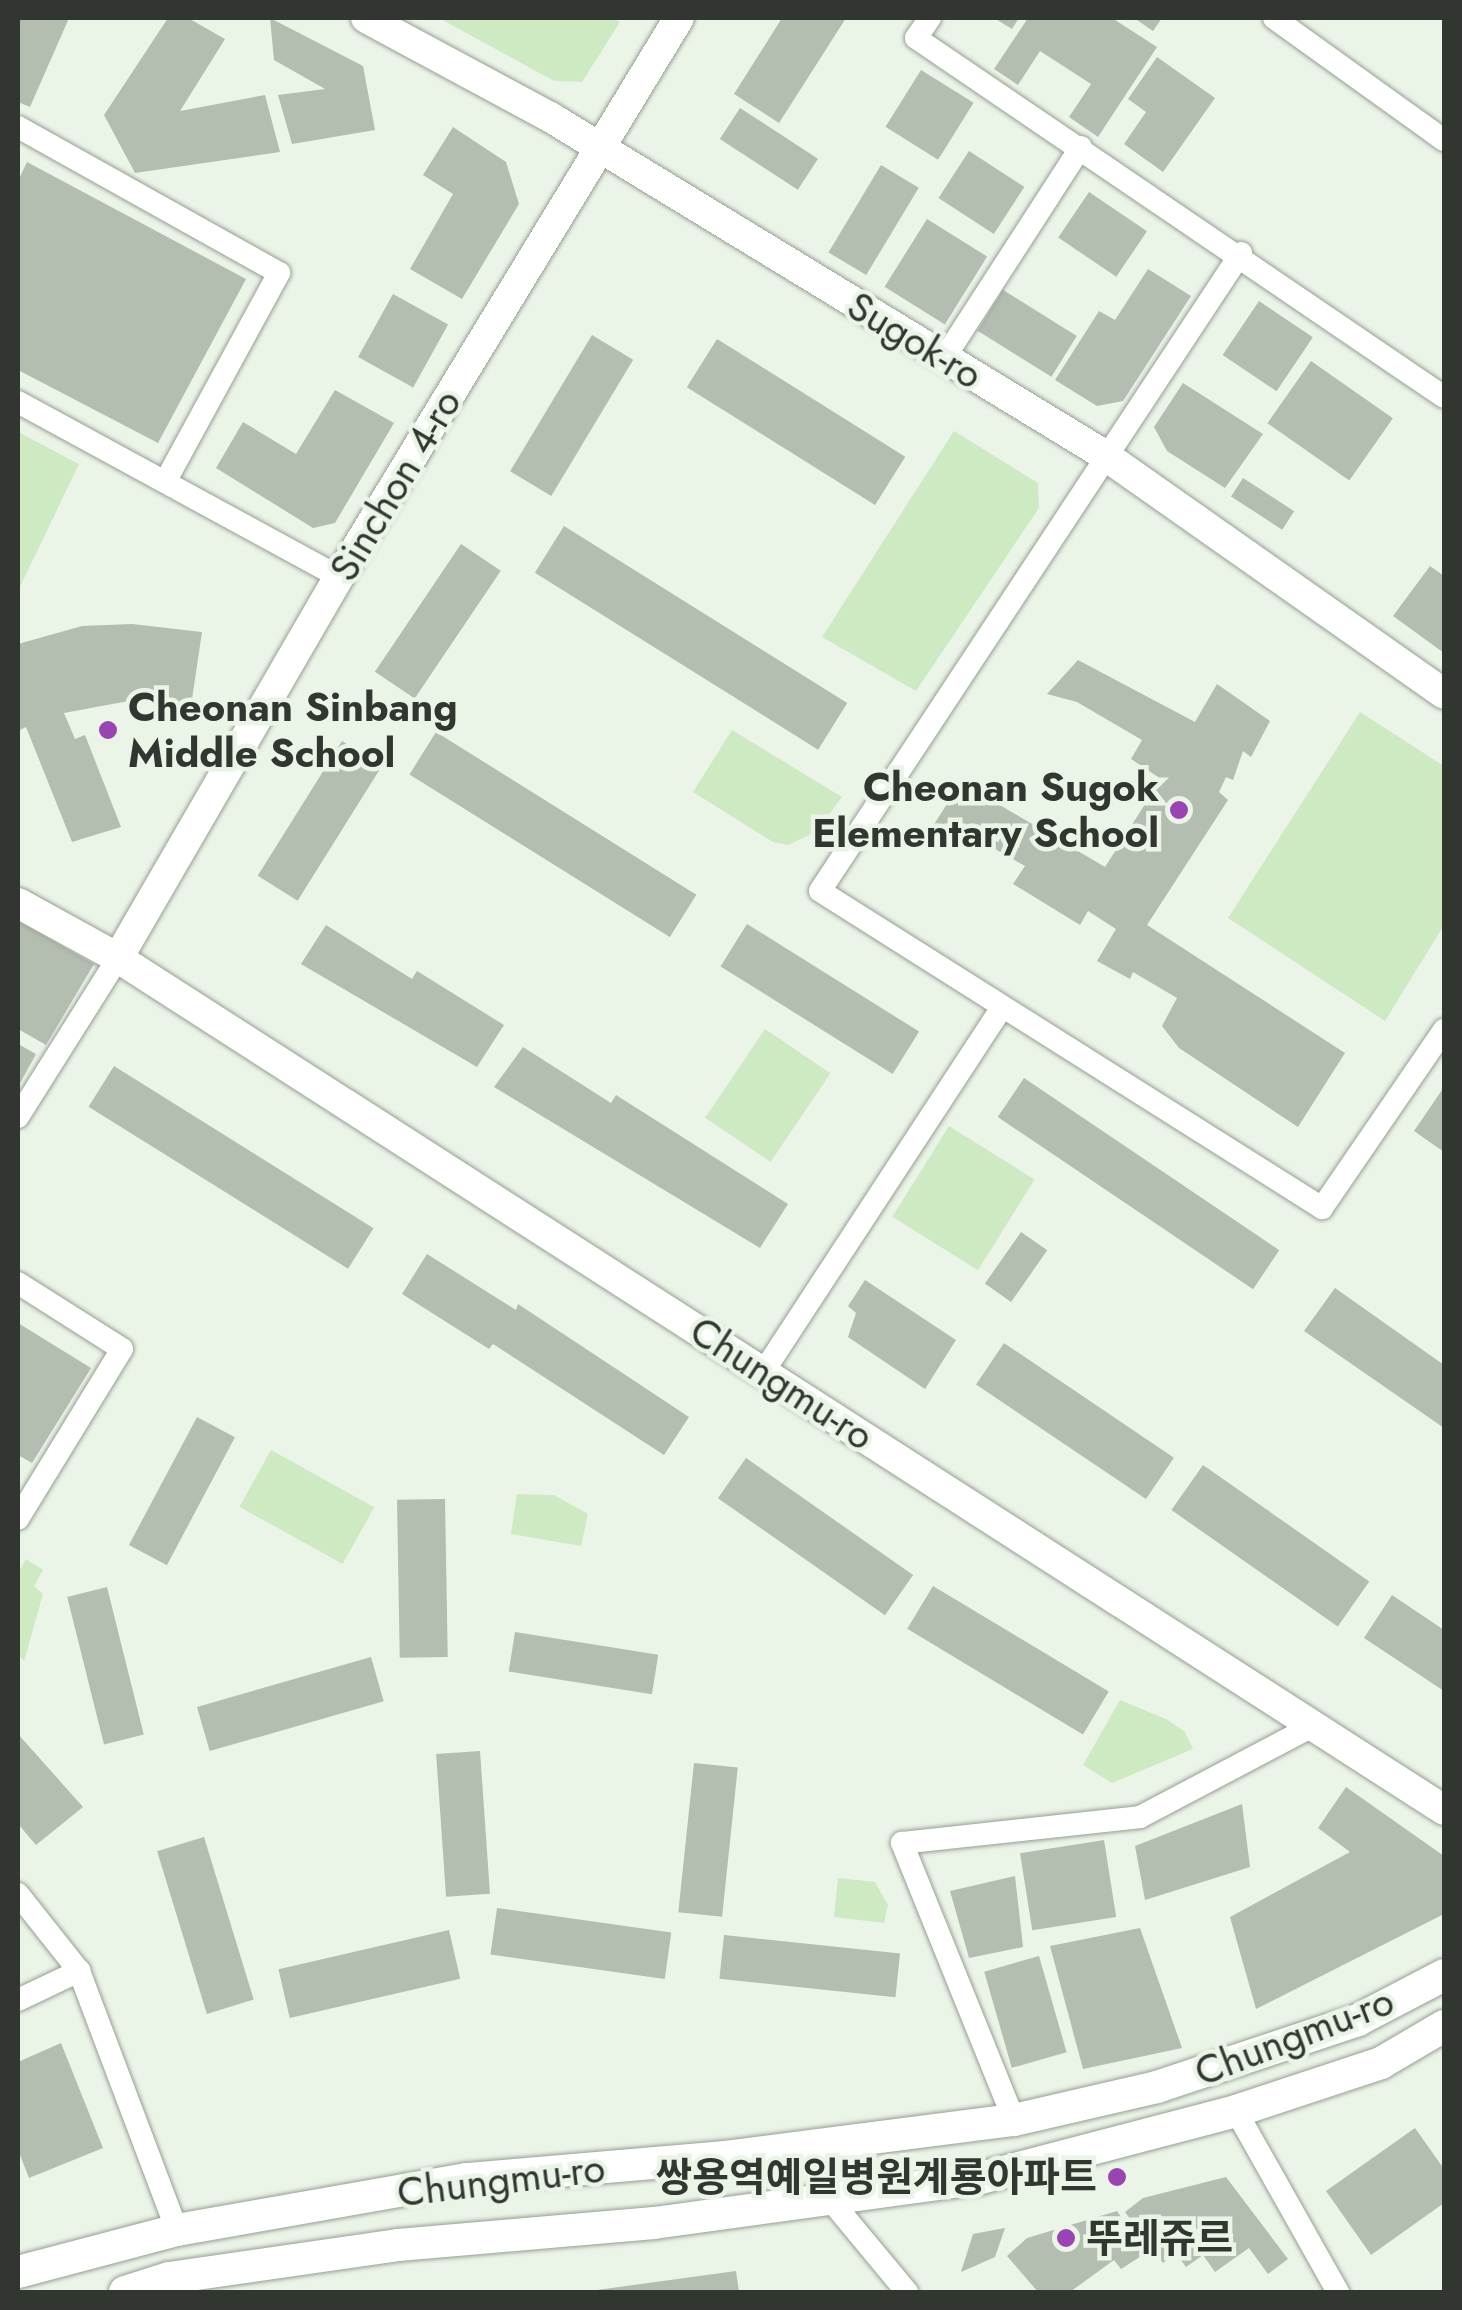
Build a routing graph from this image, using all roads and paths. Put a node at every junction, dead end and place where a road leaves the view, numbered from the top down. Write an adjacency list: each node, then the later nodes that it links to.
1 (366, 18): 8 (street, Sugok-ro)
2 (679, 18): 8 (street, Sinchon 4-ro)
3 (930, 18): 7 (street)
4 (1274, 18): 6 (street)
5 (18, 127): 14 (street)
6 (1444, 140)
7 (1081, 146): 9 (street); 10 (street)
8 (598, 150): 10 (street, Sugok-ro); 15 (street, Sinchon 4-ro)
9 (1242, 253): 11 (street); 13 (street)
10 (945, 357): 13 (street, Sugok-ro)
11 (1444, 396)
12 (18, 402): 14 (street)
13 (1104, 454): 16 (street, Sugok-ro); 19 (street)
14 (166, 480): 15 (street)
15 (339, 578): 18 (street, Sinchon 4-ro)
16 (1444, 694)
17 (18, 903): 18 (street, Chungmu-ro)
18 (118, 958): 21 (street); 23 (street, Chungmu-ro)
19 (1002, 1006): 20 (street); 23 (street)
20 (1444, 1030)
21 (18, 1117)
22 (18, 1284): 24 (street)
23 (764, 1371): 25 (street, Chungmu-ro)
24 (18, 1519)
25 (1311, 1727): 26 (street, Chungmu-ro); 33 (street)
26 (1444, 1810)
27 (18, 1894): 28 (street)
28 (80, 1971): 30 (street); 35 (street)
29 (1444, 1975): 33 (main road, Chungmu-ro)
30 (18, 2000)
31 (1444, 2026): 32 (main road, Chungmu-ro)
32 (1236, 2111): 34 (main road, Chungmu-ro); 39 (street)
33 (1014, 2120): 35 (main road, Chungmu-ro)
34 (828, 2197): 37 (main road, Chungmu-ro); 38 (street)
35 (177, 2230): 36 (main road, Chungmu-ro)
36 (18, 2272)
37 (126, 2292)
38 (908, 2292)
39 (1338, 2292)

